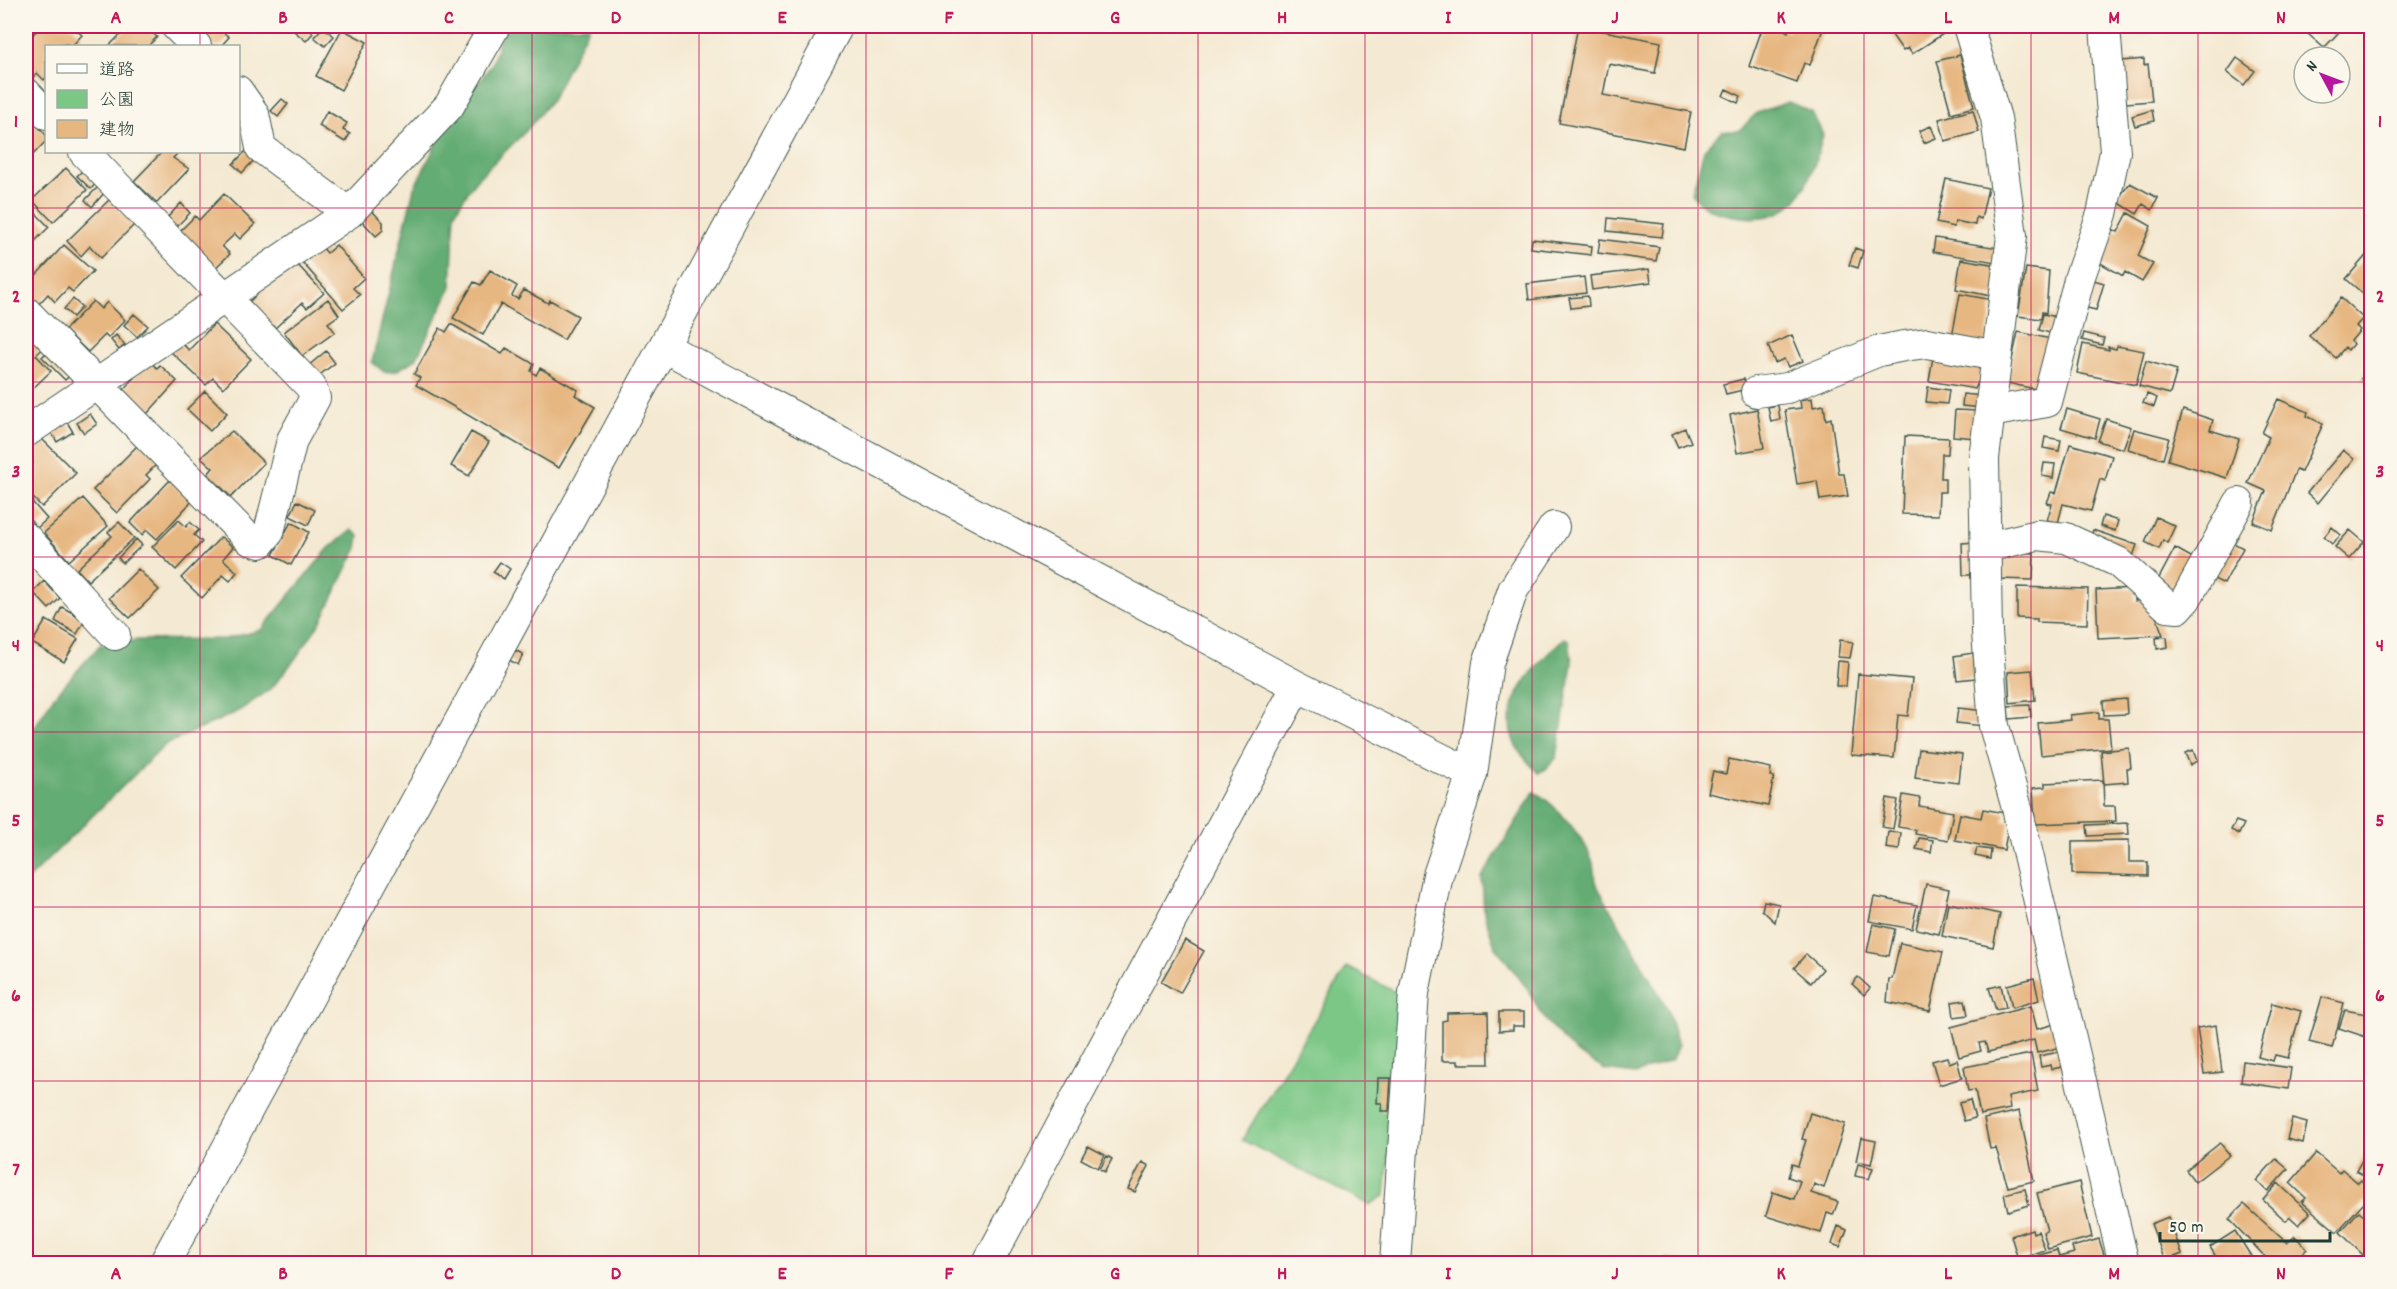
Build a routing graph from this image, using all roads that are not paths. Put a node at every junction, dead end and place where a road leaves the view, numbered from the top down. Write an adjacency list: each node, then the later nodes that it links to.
1 (176, 26): 6 (street)
2 (495, 26): 11 (street)
3 (838, 26): 14 (street)
4 (1968, 26): 15 (street)
5 (2105, 26): 18 (street)
6 (195, 45)
7 (26, 93): 9 (street)
8 (240, 94): 11 (street)
9 (45, 113)
10 (85, 153): 12 (street)
11 (349, 213): 12 (street)
12 (227, 297): 16 (street); 16 (street)
13 (26, 312): 16 (street)
14 (664, 347): 25 (street); 27 (street)
15 (1997, 356): 17 (street); 18 (street)
16 (94, 383): 19 (street)
17 (1756, 392)
18 (1990, 412): 23 (street)
19 (26, 432)
20 (2240, 503): 23 (street)
21 (1554, 527): 26 (street)
22 (26, 538): 24 (street)
23 (1987, 548): 30 (street)
24 (115, 635)
25 (1297, 686): 26 (street); 28 (street)
26 (1472, 774): 29 (street)
27 (164, 1263)
28 (987, 1263)
29 (1395, 1263)
30 (2124, 1263)

